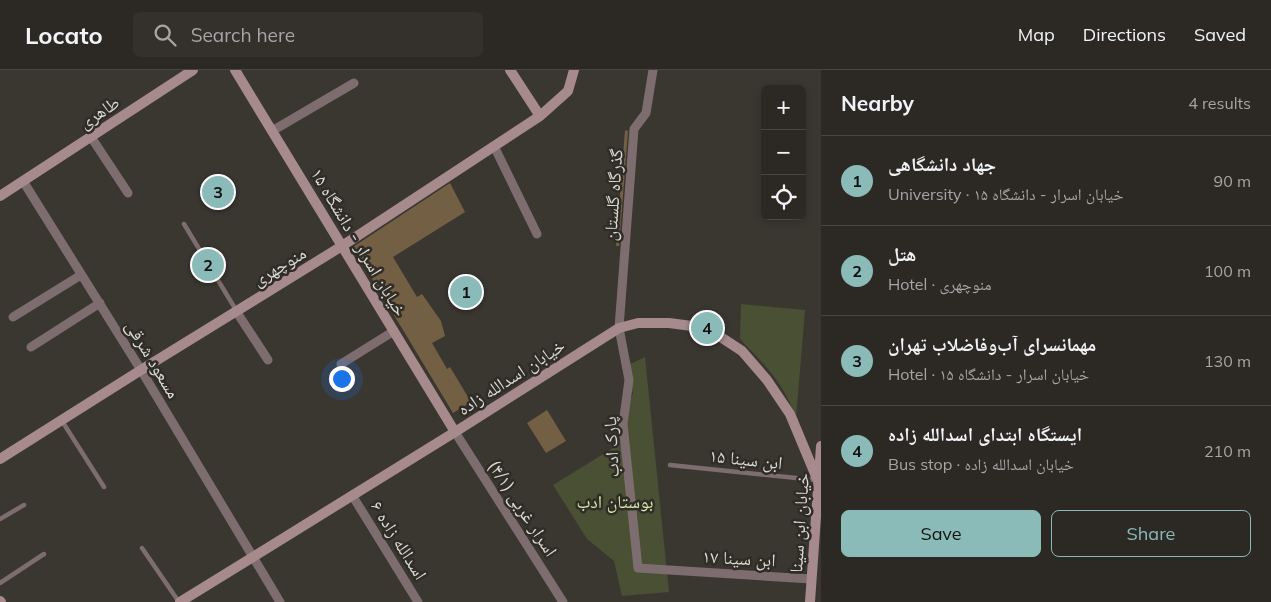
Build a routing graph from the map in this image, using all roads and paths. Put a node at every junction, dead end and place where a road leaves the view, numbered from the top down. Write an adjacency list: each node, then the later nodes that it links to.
1 (193, 70): 9 (street, طاهری)
2 (235, 70): 8 (street, خیابان اسرار - دانشگاه ۱۵)
3 (510, 70): 7 (street)
4 (574, 70): 7 (street, منوچهری)
5 (653, 70): 21 (street, گذرگاه گلستان)
6 (354, 83): 8 (street)
7 (540, 116): 10 (street, منوچهری)
8 (272, 131): 16 (street, خیابان اسرار - دانشگاه ۱۵)
9 (91, 137): 11 (street, طاهری); 12 (street)
10 (494, 146): 15 (street); 16 (street, منوچهری)
11 (24, 181): 13 (street, طاهری); 17 (street, مسعود شرقی)
12 (128, 193)
13 (0, 196)
14 (184, 224): 19 (lane)
15 (537, 234)
16 (342, 246): 19 (street, منوچهری); 22 (street, خیابان اسرار - دانشگاه ۱۵)
17 (82, 274): 18 (street, مسعود شرقی); 20 (street)
18 (100, 303): 23 (street); 26 (street, مسعود شرقی)
19 (236, 311): 24 (street); 26 (street, منوچهری)
20 (13, 317)
21 (619, 328): 28 (street, خیابان اسدالله زاده); 32 (street, خیابان اسدالله زاده); 41 (street, پارک ادب)
22 (394, 331): 25 (street); 28 (street, خیابان اسرار - دانشگاه ۱۵)
23 (31, 347)
24 (268, 360)
25 (341, 364)
26 (140, 370): 27 (street, منوچهری); 40 (street, مسعود شرقی)
27 (61, 420): 30 (street, منوچهری); 33 (lane)
28 (455, 432): 34 (street, خیابان اسدالله زاده); 47 (street, اسرار غربی (۴/۱))
29 (821, 446): 32 (street, خیابان ابن سینا)
30 (0, 459)
31 (670, 466): 32 (lane, ابن سینا ۱۵)
32 (818, 481): 36 (street, خیابان ابن سینا)
33 (104, 487)
34 (352, 495): 40 (street, خیابان اسدالله زاده); 46 (street, اسدالله زاده ۶)
35 (24, 505): 37 (lane)
36 (819, 514): 42 (street, خیابان ابن سینا)
37 (0, 519)
38 (142, 548): 44 (lane)
39 (44, 554): 43 (lane)
40 (251, 556): 44 (street, خیابان اسدالله زاده); 45 (street, مسعود شرقی)
41 (665, 570): 42 (street, ابن سینا ۱۷)
42 (811, 578): 48 (street, خیابان ابن سینا)
43 (0, 583)
44 (179, 602)
45 (280, 602)
46 (418, 602)
47 (563, 602)
48 (810, 602)

